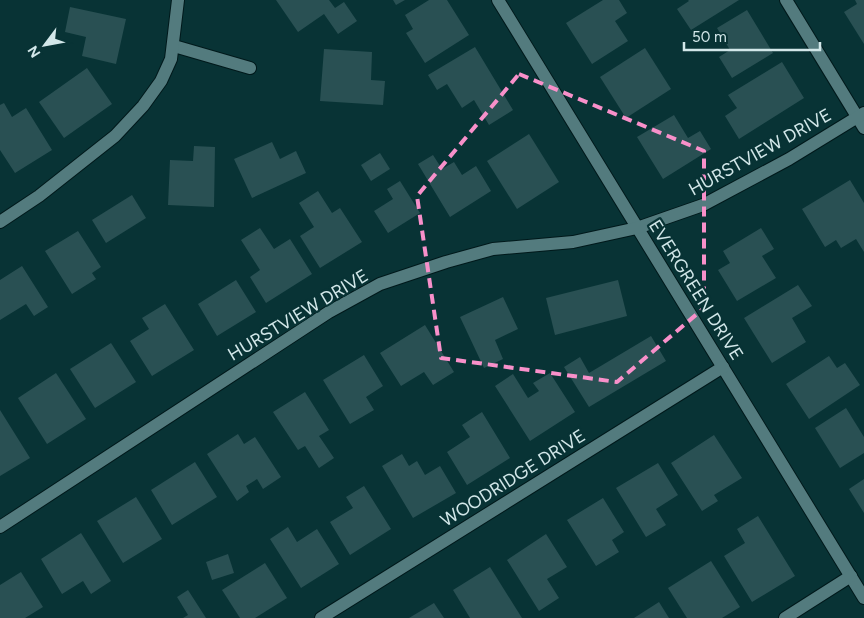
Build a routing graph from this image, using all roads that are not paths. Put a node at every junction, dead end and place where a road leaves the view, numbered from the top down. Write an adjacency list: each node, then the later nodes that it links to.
1 (178, 0): 4 (street)
2 (498, 0): 8 (street, EVERGREEN DRIVE)
3 (786, 0): 6 (street)
4 (174, 46): 5 (street); 7 (street)
5 (250, 68)
6 (862, 120): 8 (street, HURSTVIEW DRIVE)
7 (0, 222)
8 (637, 228): 9 (street, EVERGREEN DRIVE); 10 (street, HURSTVIEW DRIVE)
9 (723, 367): 11 (street, EVERGREEN DRIVE); 13 (street, WOODRIDGE DRIVE)
10 (0, 527)
11 (850, 576): 12 (street, EVERGREEN DRIVE); 14 (street)
12 (864, 598)
13 (321, 618)
14 (785, 618)

